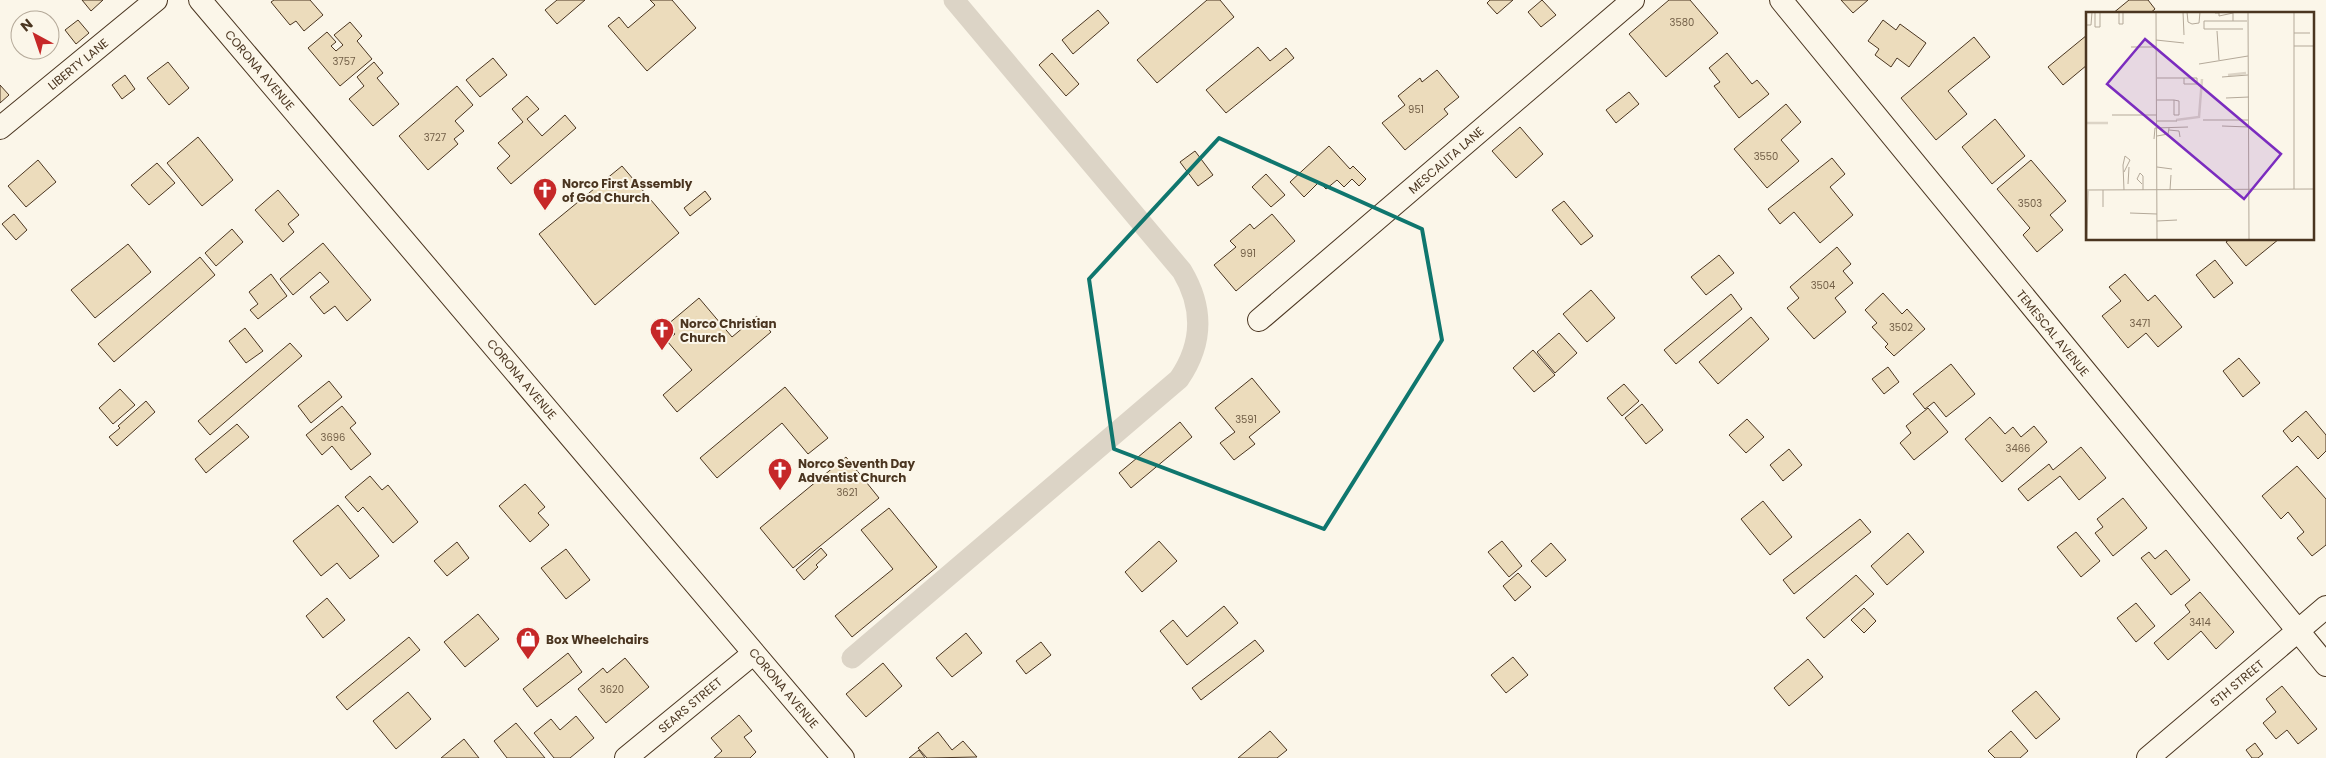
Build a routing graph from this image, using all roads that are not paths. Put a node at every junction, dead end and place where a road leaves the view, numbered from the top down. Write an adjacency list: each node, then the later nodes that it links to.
1 (156, 0): 5 (street, LIBERTY LANE)
2 (200, 0): 9 (street, CORONA AVENUE)
3 (1633, 0): 6 (street, MESCALITA LANE)
4 (1781, 0): 8 (street, TEMESCAL AVENUE)
5 (0, 128)
6 (1259, 320)
7 (2326, 607): 8 (street, 5TH STREET)
8 (2298, 631): 10 (street, TEMESCAL AVENUE); 13 (street, 5TH STREET)
9 (754, 653): 11 (street, SEARS STREET); 12 (street, CORONA AVENUE)
10 (2326, 665)
11 (626, 758)
12 (843, 758)
13 (2148, 758)

